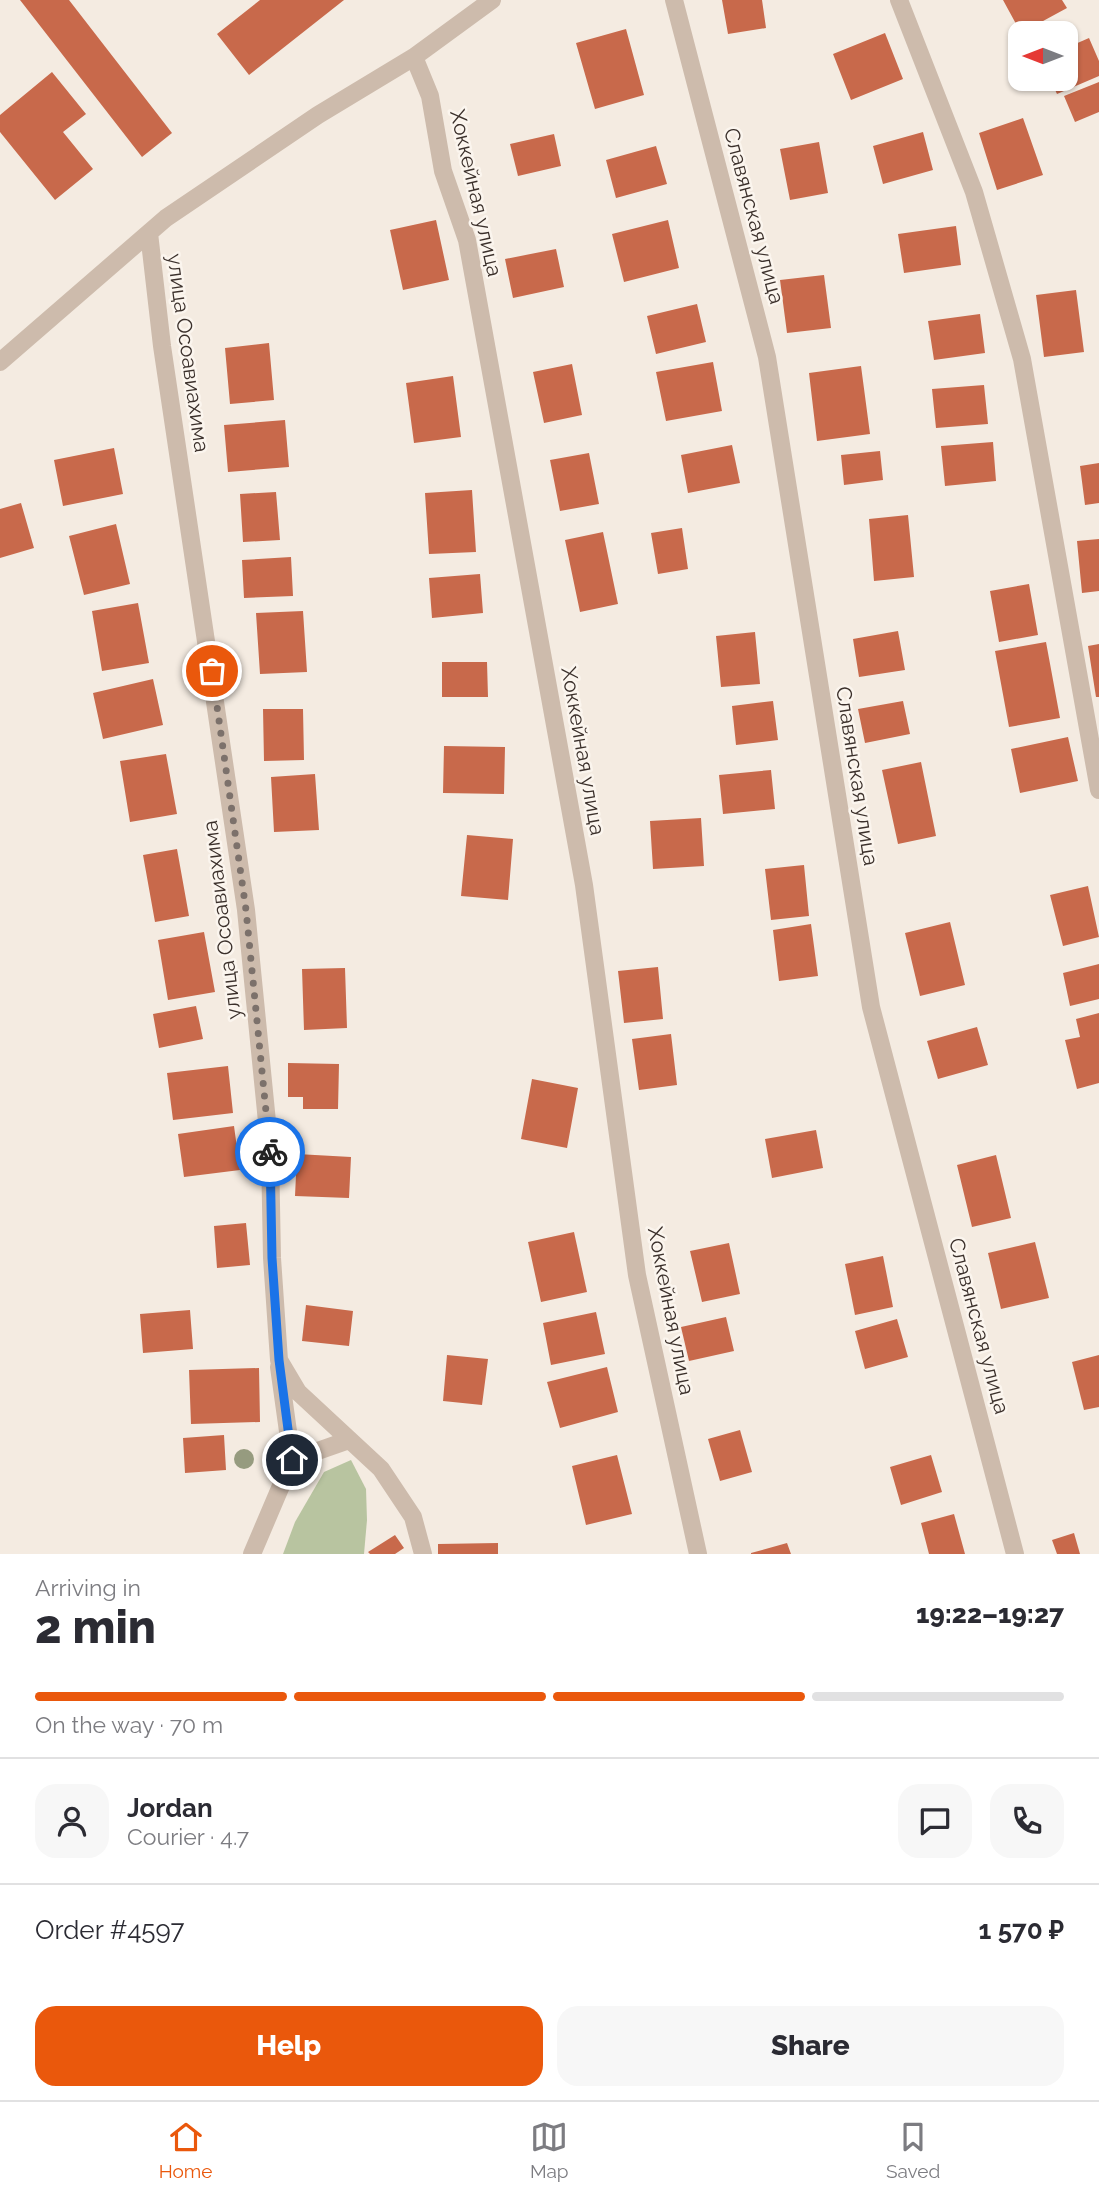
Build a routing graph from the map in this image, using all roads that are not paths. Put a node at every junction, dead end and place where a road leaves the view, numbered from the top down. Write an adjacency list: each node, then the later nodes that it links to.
1 (492, 0): 4 (street)
2 (674, 0): 14 (street, Славянская улица)
3 (899, 0): 7 (street)
4 (415, 57): 5 (street); 13 (street, Хоккейная улица)
5 (149, 233): 6 (street); 8 (street, улица Осоавиахима)
6 (0, 362)
7 (1099, 790)
8 (279, 1360): 9 (street, улица Осоавиахима); 10 (street)
9 (349, 1440): 10 (street); 12 (street, улица Осоавиахима)
10 (292, 1460): 11 (street)
11 (252, 1554)
12 (423, 1554)
13 (698, 1554)
14 (1015, 1554)

